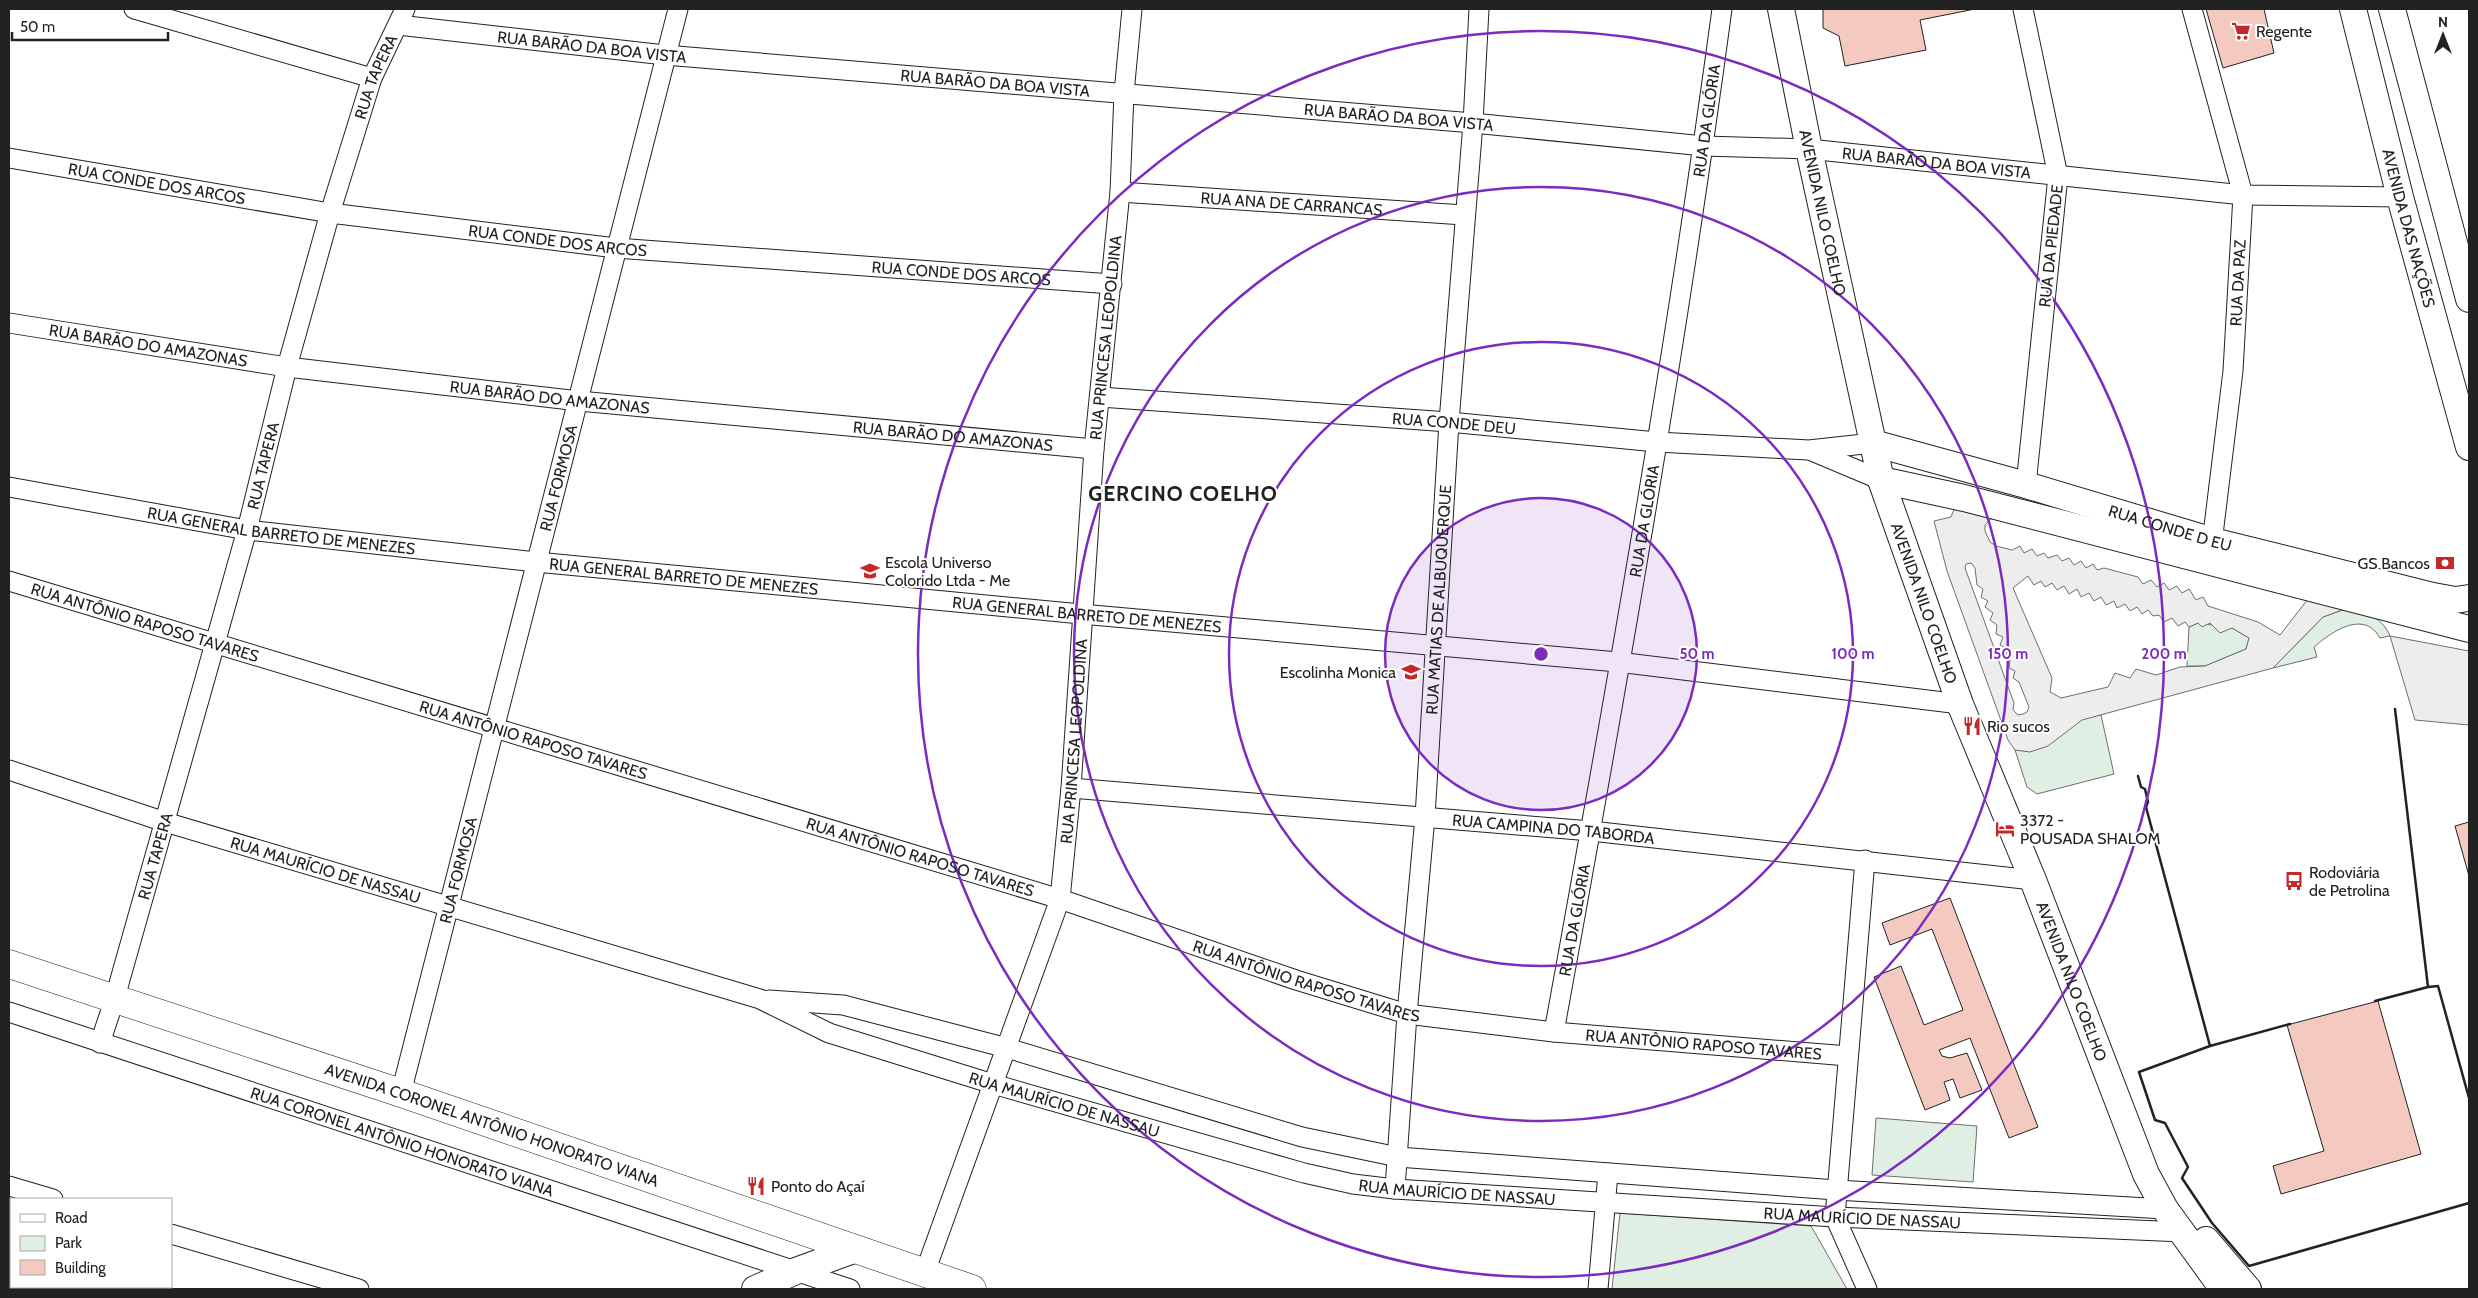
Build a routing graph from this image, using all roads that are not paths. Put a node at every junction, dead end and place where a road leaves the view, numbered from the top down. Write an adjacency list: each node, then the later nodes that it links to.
1 (134, 9): 13 (street)
2 (678, 9): 12 (street, RUA FORMOSA)
3 (1132, 9): 14 (street, RUA PRINCESA LEOPOLDINA)
4 (1479, 9): 15 (street, RUA MATIAS DE ALBUQUERQUE)
5 (1722, 9): 16 (street, RUA DA GLÓRIA)
6 (1781, 9): 17 (main road, AVENIDA NILO COELHO)
7 (2023, 9): 19 (street, RUA DA PIEDADE)
8 (2192, 9): 21 (street, RUA DA PAZ)
9 (2393, 11): 11 (main road); 27 (main road)
10 (402, 17): 12 (street, RUA BARÃO DA BOA VISTA); 13 (street, RUA TAPERA)
11 (2355, 18): 22 (main road, AVENIDA DAS NAÇÕES)
12 (666, 55): 14 (street, RUA BARÃO DA BOA VISTA); 25 (street, RUA FORMOSA)
13 (372, 78): 23 (street, RUA TAPERA)
14 (1124, 93): 15 (street, RUA BARÃO DA BOA VISTA); 20 (street, RUA PRINCESA LEOPOLDINA)
15 (1473, 123): 16 (street, RUA BARÃO DA BOA VISTA); 24 (street, RUA MATIAS DE ALBUQUERQUE)
16 (1704, 146): 17 (street, RUA BARÃO DA BOA VISTA); 34 (street, RUA DA GLÓRIA)
17 (1809, 149): 19 (street, RUA BARÃO DA BOA VISTA); 35 (main road, AVENIDA NILO COELHO)
18 (9, 158): 23 (street, RUA CONDE DOS ARCOS)
19 (2058, 176): 21 (street, RUA BARÃO DA BOA VISTA); 40 (street, RUA DA PIEDADE)
20 (1120, 192): 24 (street, RUA ANA DE CARRANCAS); 26 (street, RUA PRINCESA LEOPOLDINA)
21 (2243, 195): 22 (street, RUA BARÃO DA BOA VISTA); 43 (street, RUA DA PAZ)
22 (2400, 197): 32 (main road, AVENIDA DAS NAÇÕES)
23 (330, 213): 25 (street, RUA CONDE DOS ARCOS); 29 (street, RUA TAPERA)
24 (1464, 215): 33 (street, RUA MATIAS DE ALBUQUERQUE)
25 (616, 248): 26 (street, RUA CONDE DOS ARCOS); 31 (street, RUA FORMOSA)
26 (1112, 284): 30 (street, RUA PRINCESA LEOPOLDINA)
27 (2469, 298)
28 (9, 323): 29 (street, RUA BARÃO DO AMAZONAS)
29 (287, 367): 31 (street, RUA BARÃO DO AMAZONAS); 42 (street, RUA TAPERA)
30 (1100, 396): 33 (street, RUA CONDE DEU); 37 (street, RUA PRINCESA LEOPOLDINA)
31 (579, 401): 37 (street, RUA BARÃO DO AMAZONAS); 44 (street, RUA FORMOSA)
32 (2466, 420): 36 (main road, AVENIDA DAS NAÇÕES)
33 (1449, 422): 34 (street, RUA CONDE DEU); 50 (street, RUA MATIAS DE ALBUQUERQUE)
34 (1657, 442): 38 (street, RUA CONDE DEU); 51 (street, RUA DA GLÓRIA)
35 (1873, 443): 38 (street, RUA CONDE DEU); 39 (main road, AVENIDA NILO COELHO); 40 (main road, RUA CONDE D EU)
36 (2469, 447)
37 (1094, 449): 47 (street, RUA PRINCESA LEOPOLDINA)
38 (1809, 450): 39 (street, RUA CONDE DEU)
39 (1880, 480): 43 (main road, RUA CONDE D EU); 52 (main road, AVENIDA NILO COELHO)
40 (2026, 485): 43 (main road, RUA CONDE D EU)
41 (9, 487): 42 (street, RUA GENERAL BARRETO DE MENEZES)
42 (247, 530): 44 (street, RUA GENERAL BARRETO DE MENEZES); 49 (street, RUA TAPERA)
43 (2211, 551): 46 (main road, RUA CONDE D EU); 48 (main road, RUA CONDE D EU)
44 (536, 562): 47 (street, RUA GENERAL BARRETO DE MENEZES); 53 (street, RUA FORMOSA)
45 (9, 580): 49 (street, RUA ANTÔNIO RAPOSO TAVARES)
46 (2469, 598)
47 (1081, 614): 50 (street, RUA GENERAL BARRETO DE MENEZES); 55 (street, RUA PRINCESA LEOPOLDINA)
48 (2469, 629)
49 (214, 643): 53 (street, RUA ANTÔNIO RAPOSO TAVARES); 57 (street, RUA TAPERA)
50 (1436, 645): 51 (street, RUA GENERAL BARRETO DE MENEZES); 56 (street, RUA MATIAS DE ALBUQUERQUE)
51 (1618, 662): 52 (street, RUA GENERAL BARRETO DE MENEZES); 58 (street, RUA DA GLÓRIA)
52 (1960, 704): 60 (main road, AVENIDA NILO COELHO)
53 (493, 726): 61 (street, RUA ANTÔNIO RAPOSO TAVARES); 62 (street, RUA FORMOSA)
54 (9, 770): 57 (street, RUA MAURÍCIO DE NASSAU)
55 (1071, 788): 56 (street, RUA CAMPINA DO TABORDA); 61 (street, RUA PRINCESA LEOPOLDINA)
56 (1425, 817): 58 (street, RUA CAMPINA DO TABORDA); 67 (street, RUA MATIAS DE ALBUQUERQUE)
57 (165, 822): 62 (street, RUA MAURÍCIO DE NASSAU); 65 (street, RUA TAPERA)
58 (1591, 831): 59 (street, RUA CAMPINA DO TABORDA); 68 (street, RUA DA GLÓRIA)
59 (1865, 860): 60 (street, RUA CAMPINA DO TABORDA); 71 (street)
60 (2033, 880): 76 (main road, AVENIDA NILO COELHO)
61 (1060, 899): 67 (street, RUA ANTÔNIO RAPOSO TAVARES); 70 (street, RUA PRINCESA LEOPOLDINA)
62 (450, 907): 64 (street, RUA MAURÍCIO DE NASSAU); 73 (street, RUA FORMOSA)
63 (9, 964): 65 (highway, AVENIDA CORONEL ANTÔNIO HONORATO VIANA)
64 (760, 999): 70 (street, RUA MAURÍCIO DE NASSAU); 72 (street, RUA MAURÍCIO DE NASSAU)
65 (114, 1001): 69 (street, RUA TAPERA); 73 (highway, AVENIDA CORONEL ANTÔNIO HONORATO VIANA)
66 (9, 1012): 69 (street, RUA CORONEL ANTÔNIO HONORATO VIANA)
67 (1407, 1014): 68 (street, RUA ANTÔNIO RAPOSO TAVARES); 74 (street, RUA MATIAS DE ALBUQUERQUE)
68 (1554, 1032): 71 (street, RUA ANTÔNIO RAPOSO TAVARES)
69 (100, 1043): 87 (street, RUA CORONEL ANTÔNIO HONORATO VIANA)
70 (1007, 1048): 72 (street, RUA PRINCESA LEOPOLDINA); 74 (street, RUA MAURÍCIO DE NASSAU)
71 (1848, 1056): 79 (street)
72 (993, 1084): 78 (street, RUA MAURÍCIO DE NASSAU); 88 (street, RUA PRINCESA LEOPOLDINA)
73 (401, 1093): 86 (highway, AVENIDA CORONEL ANTÔNIO HONORATO VIANA)
74 (1398, 1157): 75 (street, RUA MAURÍCIO DE NASSAU); 78 (street, RUA MATIAS DE ALBUQUERQUE)
75 (1608, 1173): 79 (street, RUA MAURÍCIO DE NASSAU); 81 (street)
76 (2146, 1174): 82 (main road, AVENIDA NILO COELHO); 96 (main road, AVENIDA NILO COELHO)
77 (9, 1186): 80 (street)
78 (1395, 1189): 81 (street, RUA MAURÍCIO DE NASSAU)
79 (1836, 1190): 82 (street, RUA MAURÍCIO DE NASSAU); 83 (street)
80 (50, 1198)
81 (1605, 1202): 83 (street, RUA MAURÍCIO DE NASSAU); 93 (street)
82 (2165, 1209): 84 (main road, AVENIDA NILO COELHO)
83 (1835, 1217): 84 (street, RUA MAURÍCIO DE NASSAU); 94 (street)
84 (2183, 1232): 95 (main road, AVENIDA NILO COELHO)
85 (172, 1234): 89 (street)
86 (856, 1249): 87 (main road); 88 (highway, AVENIDA CORONEL ANTÔNIO HONORATO VIANA)
87 (796, 1271): 90 (main road); 91 (street, RUA CORONEL ANTÔNIO HONORATO VIANA)
88 (925, 1272): 92 (highway, AVENIDA CORONEL ANTÔNIO HONORATO VIANA)
89 (359, 1289)
90 (755, 1289)
91 (850, 1289)
92 (972, 1289)
93 (1598, 1289)
94 (1867, 1289)
95 (2223, 1289)
96 (2248, 1289)

